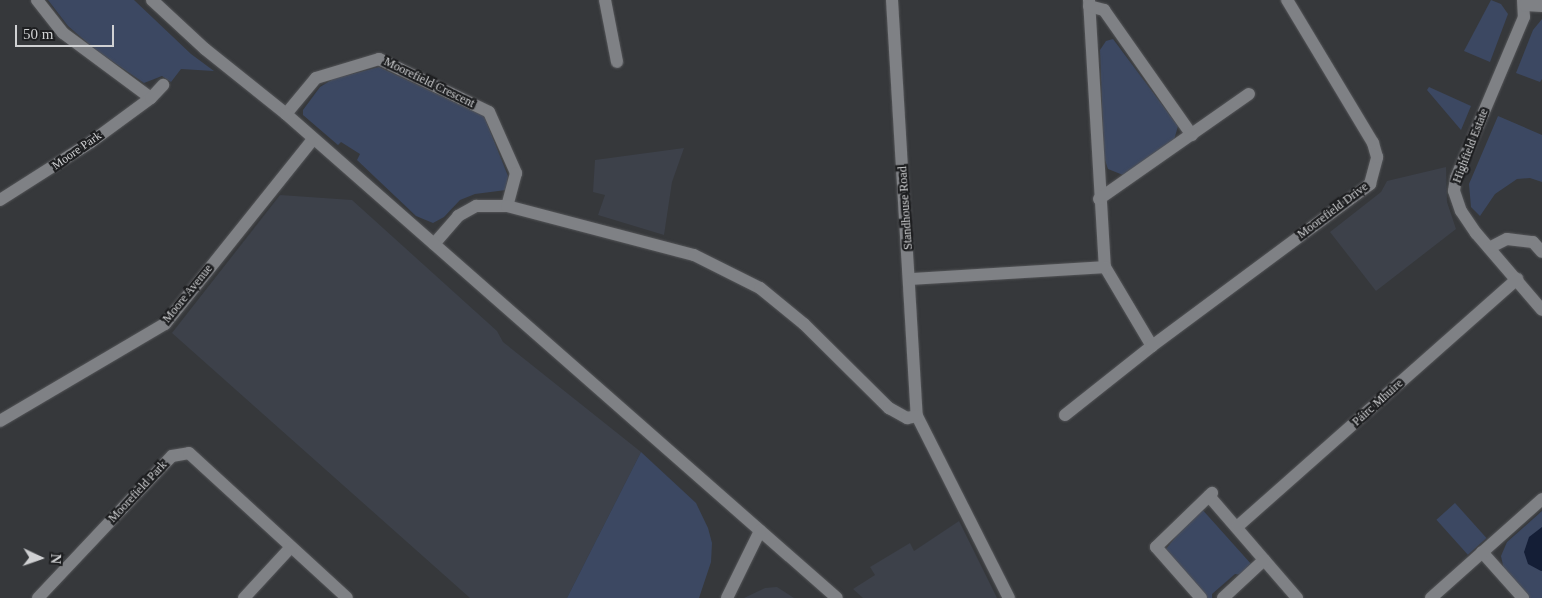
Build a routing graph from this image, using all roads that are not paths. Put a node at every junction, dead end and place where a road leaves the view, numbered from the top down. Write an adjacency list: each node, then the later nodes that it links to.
1 (37, 0): 12 (street)
2 (152, 0): 13 (street)
3 (605, 0): 9 (street)
4 (892, 0): 23 (street, Standhouse Road)
5 (1287, 0): 26 (street, Moorefield Drive)
6 (1089, 3): 14 (street); 16 (street)
7 (1524, 3): 8 (street); 20 (street, Highfield Estate)
8 (1542, 6)
9 (617, 62)
10 (163, 85): 12 (street, Moore Park)
11 (1249, 94): 14 (street)
12 (151, 98): 17 (street, Moore Park)
13 (286, 114): 15 (street); 18 (street, Moorefield Crescent)
14 (1192, 135): 16 (street)
15 (313, 139): 19 (street); 29 (street, Moore Avenue)
16 (1099, 199): 22 (street)
17 (0, 200)
18 (507, 206): 19 (street); 28 (street)
19 (434, 244): 32 (street)
20 (1489, 248): 21 (street); 24 (street, Highfield Estate)
21 (1542, 252)
22 (1105, 267): 23 (street); 26 (street)
23 (911, 279): 28 (street, Standhouse Road)
24 (1517, 279): 25 (street, Highfield Estate); 31 (street, Páirc Mhuire)
25 (1542, 310)
26 (1152, 346): 27 (street, Moorefield Drive)
27 (1065, 415)
28 (917, 416): 41 (street)
29 (0, 421)
30 (1542, 500): 34 (street)
31 (1238, 526): 35 (street); 42 (street)
32 (760, 531): 39 (street); 40 (street)
33 (291, 547): 36 (street, Moorefield Park); 37 (street); 38 (street, Moorefield Park)
34 (1482, 552): 45 (street); 46 (street)
35 (1264, 560): 43 (street); 44 (street)
36 (38, 598)
37 (244, 598)
38 (347, 598)
39 (727, 598)
40 (837, 598)
41 (1009, 598)
42 (1201, 598)
43 (1223, 598)
44 (1297, 598)
45 (1430, 598)
46 (1523, 598)

